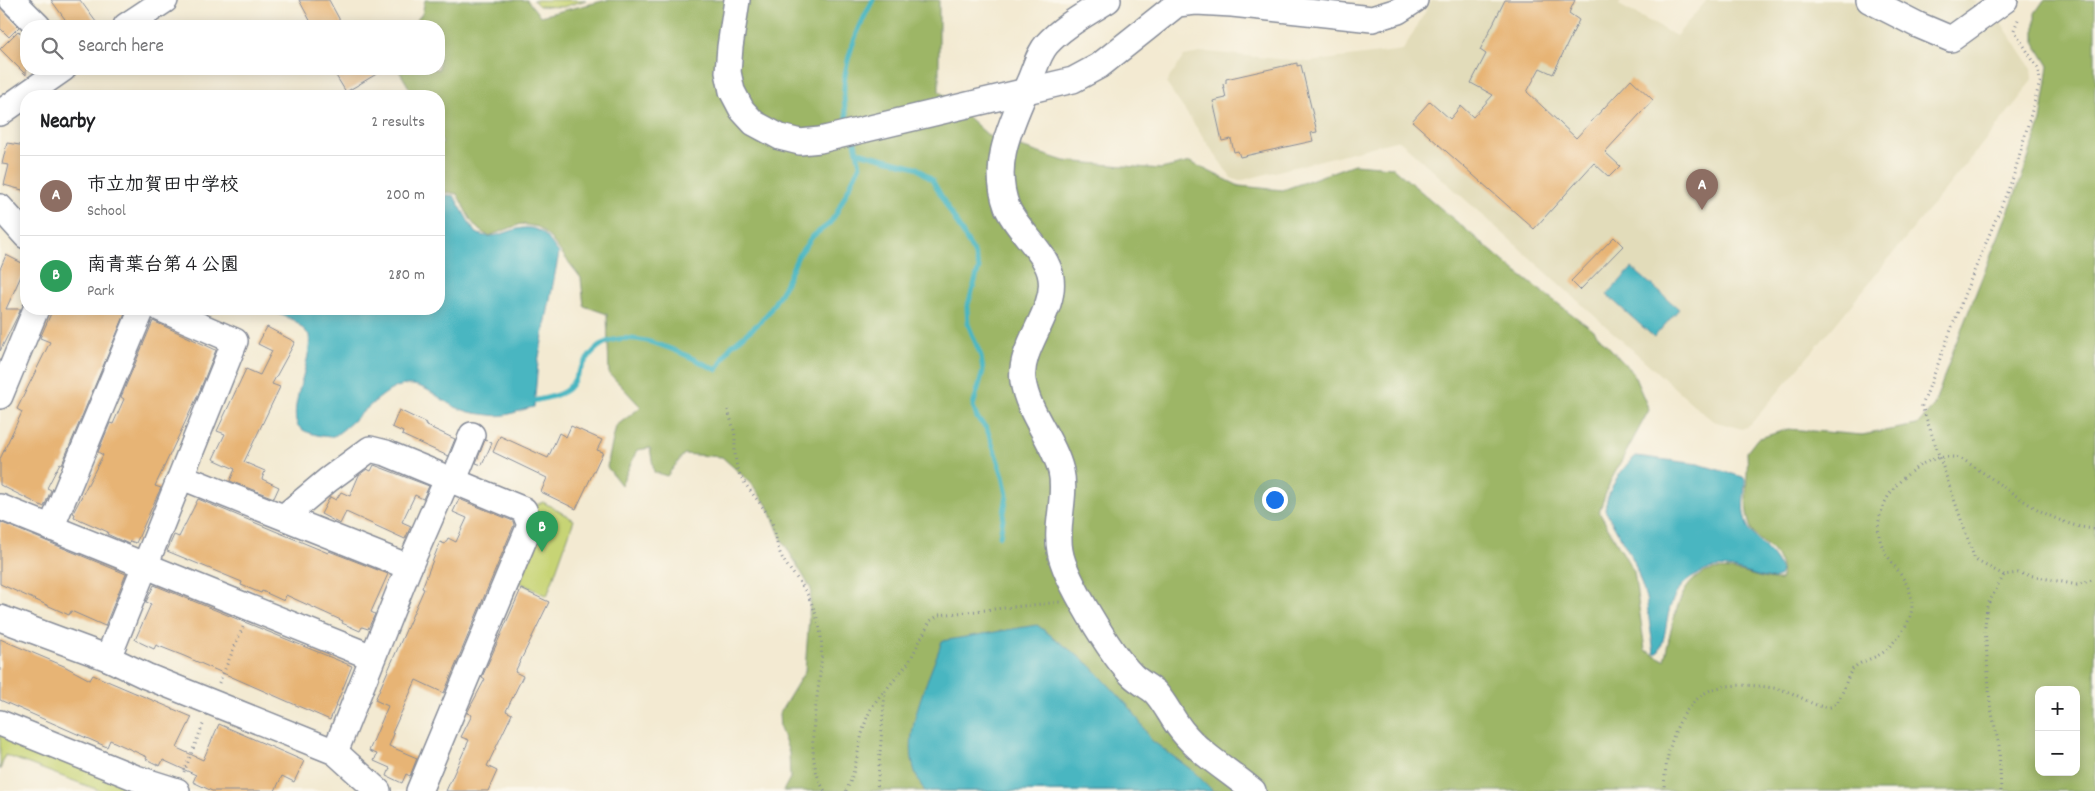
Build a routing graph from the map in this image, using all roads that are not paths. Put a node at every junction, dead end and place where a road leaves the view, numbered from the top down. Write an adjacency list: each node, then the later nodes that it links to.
1 (12, 0): 8 (street)
2 (165, 0): 9 (street)
3 (737, 0): 12 (street)
4 (1108, 0): 12 (street)
5 (1415, 0): 12 (street)
6 (1869, 0): 7 (street)
7 (2013, 4)
8 (32, 20)
9 (135, 20)
10 (54, 75): 11 (street)
11 (33, 90)
12 (1024, 93): 38 (street)
13 (20, 99): 14 (street)
14 (0, 113)
15 (0, 207): 16 (street)
16 (20, 229)
17 (34, 315): 20 (street)
18 (140, 315): 26 (street)
19 (175, 315): 22 (street)
20 (0, 396)
21 (472, 435): 23 (street)
22 (182, 477): 25 (street); 27 (street)
23 (450, 481): 25 (street); 28 (street); 37 (street)
24 (0, 507): 26 (street)
25 (285, 516): 28 (street)
26 (51, 528): 27 (street)
27 (144, 566): 30 (street); 31 (street)
28 (409, 568): 30 (street)
29 (0, 618): 31 (street)
30 (372, 657): 33 (street)
31 (108, 658): 33 (street)
32 (0, 723): 34 (street)
33 (334, 752): 36 (street)
34 (134, 784): 35 (street)
35 (177, 791)
36 (378, 791)
37 (419, 791)
38 (1253, 791)

